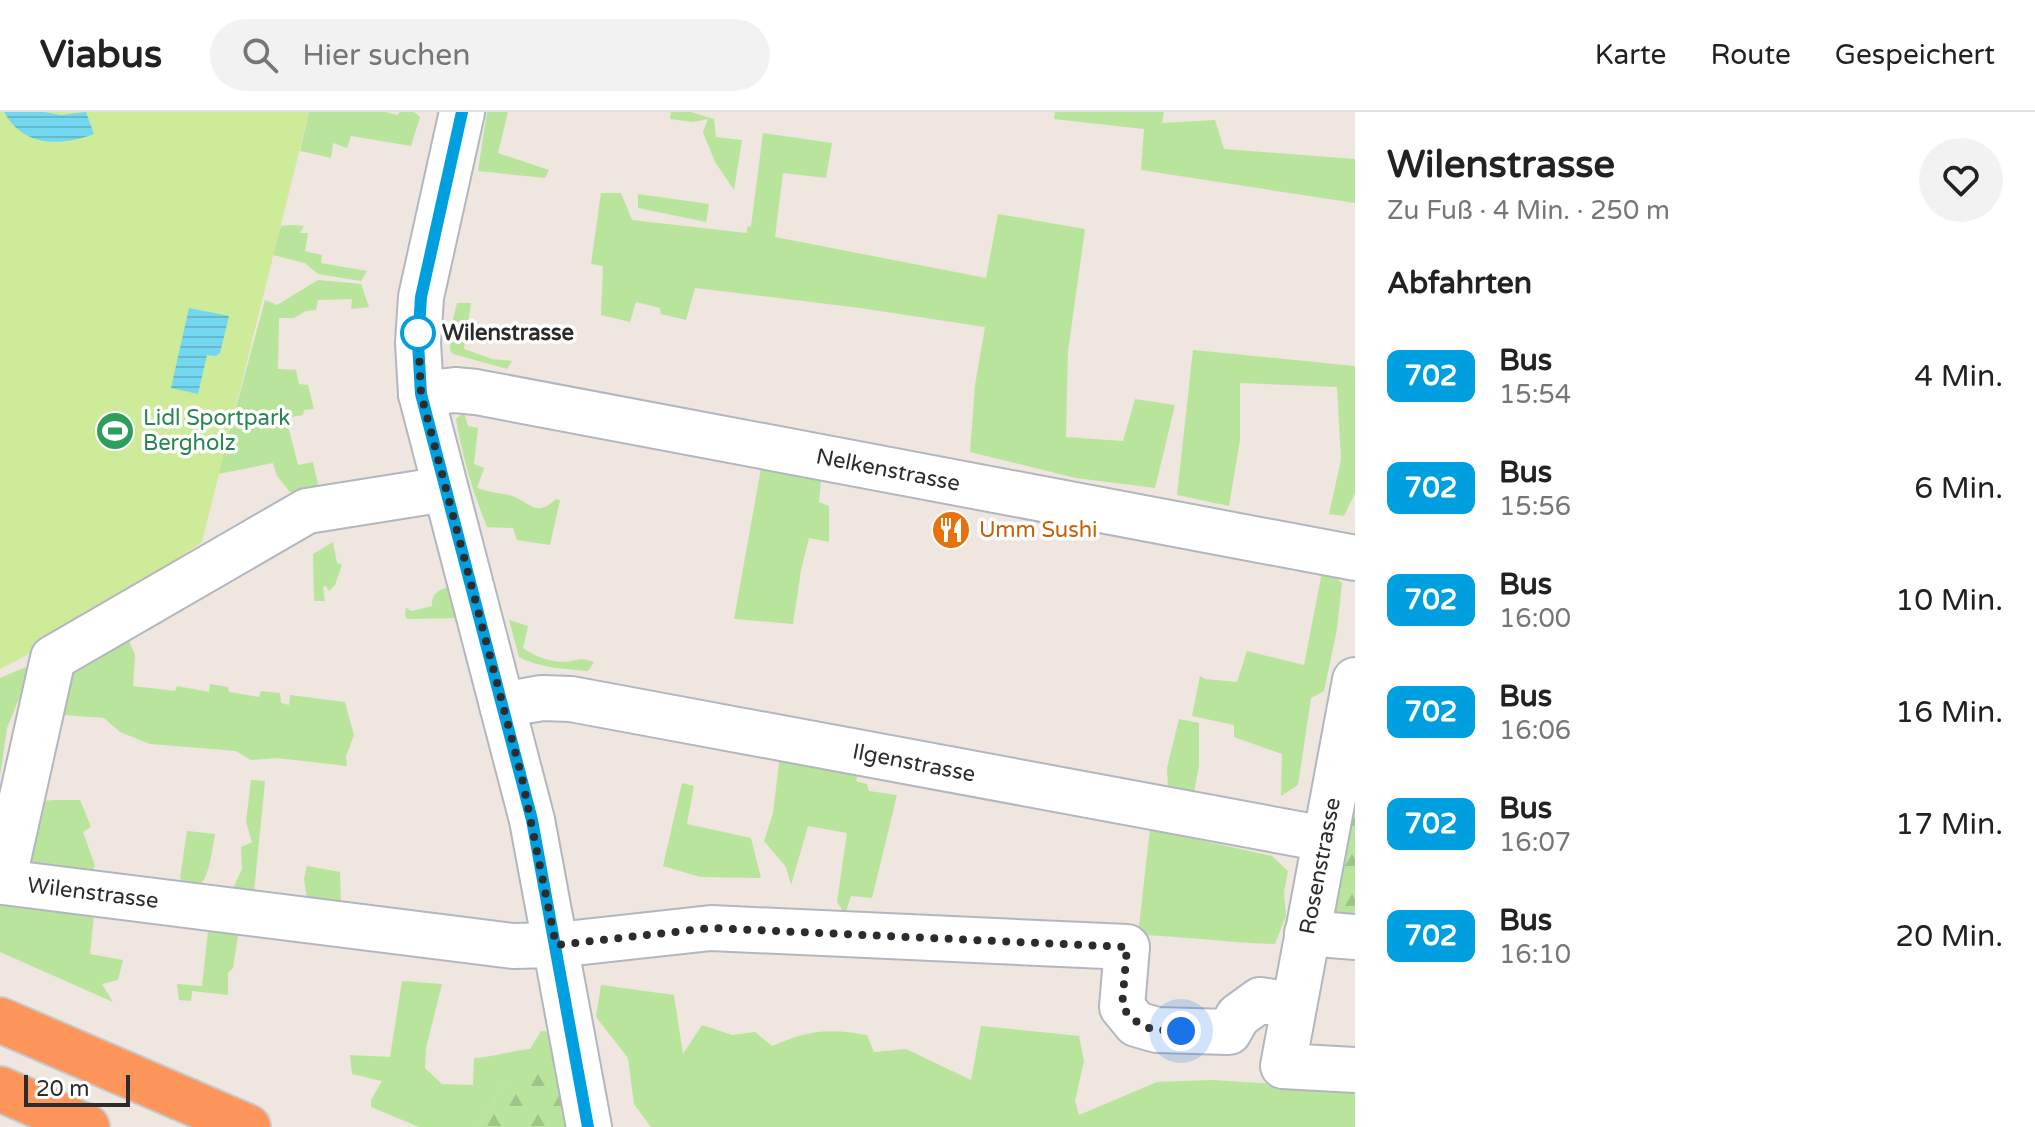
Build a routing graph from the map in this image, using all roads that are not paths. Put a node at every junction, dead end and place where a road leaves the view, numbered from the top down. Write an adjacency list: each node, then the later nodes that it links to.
1 (462, 112): 2 (street)
2 (421, 394): 3 (street); 4 (street, Nelkenstrasse)
3 (445, 489): 6 (street); 10 (street, Wilenstrasse)
4 (1355, 558)
5 (1355, 680): 7 (street, Rosenstrasse)
6 (502, 705): 7 (street, Ilgenstrasse); 10 (street)
7 (1325, 839): 8 (street, Rosenstrasse)
8 (1307, 933): 9 (street); 11 (street, Rosenstrasse)
9 (1355, 937)
10 (556, 945): 11 (street); 17 (street)
11 (1294, 1005): 13 (street, Rosenstrasse)
12 (0, 1020): 16 (highway)
13 (1355, 1070)
14 (0, 1089): 15 (highway)
15 (87, 1127)
16 (248, 1127)
17 (589, 1127)

